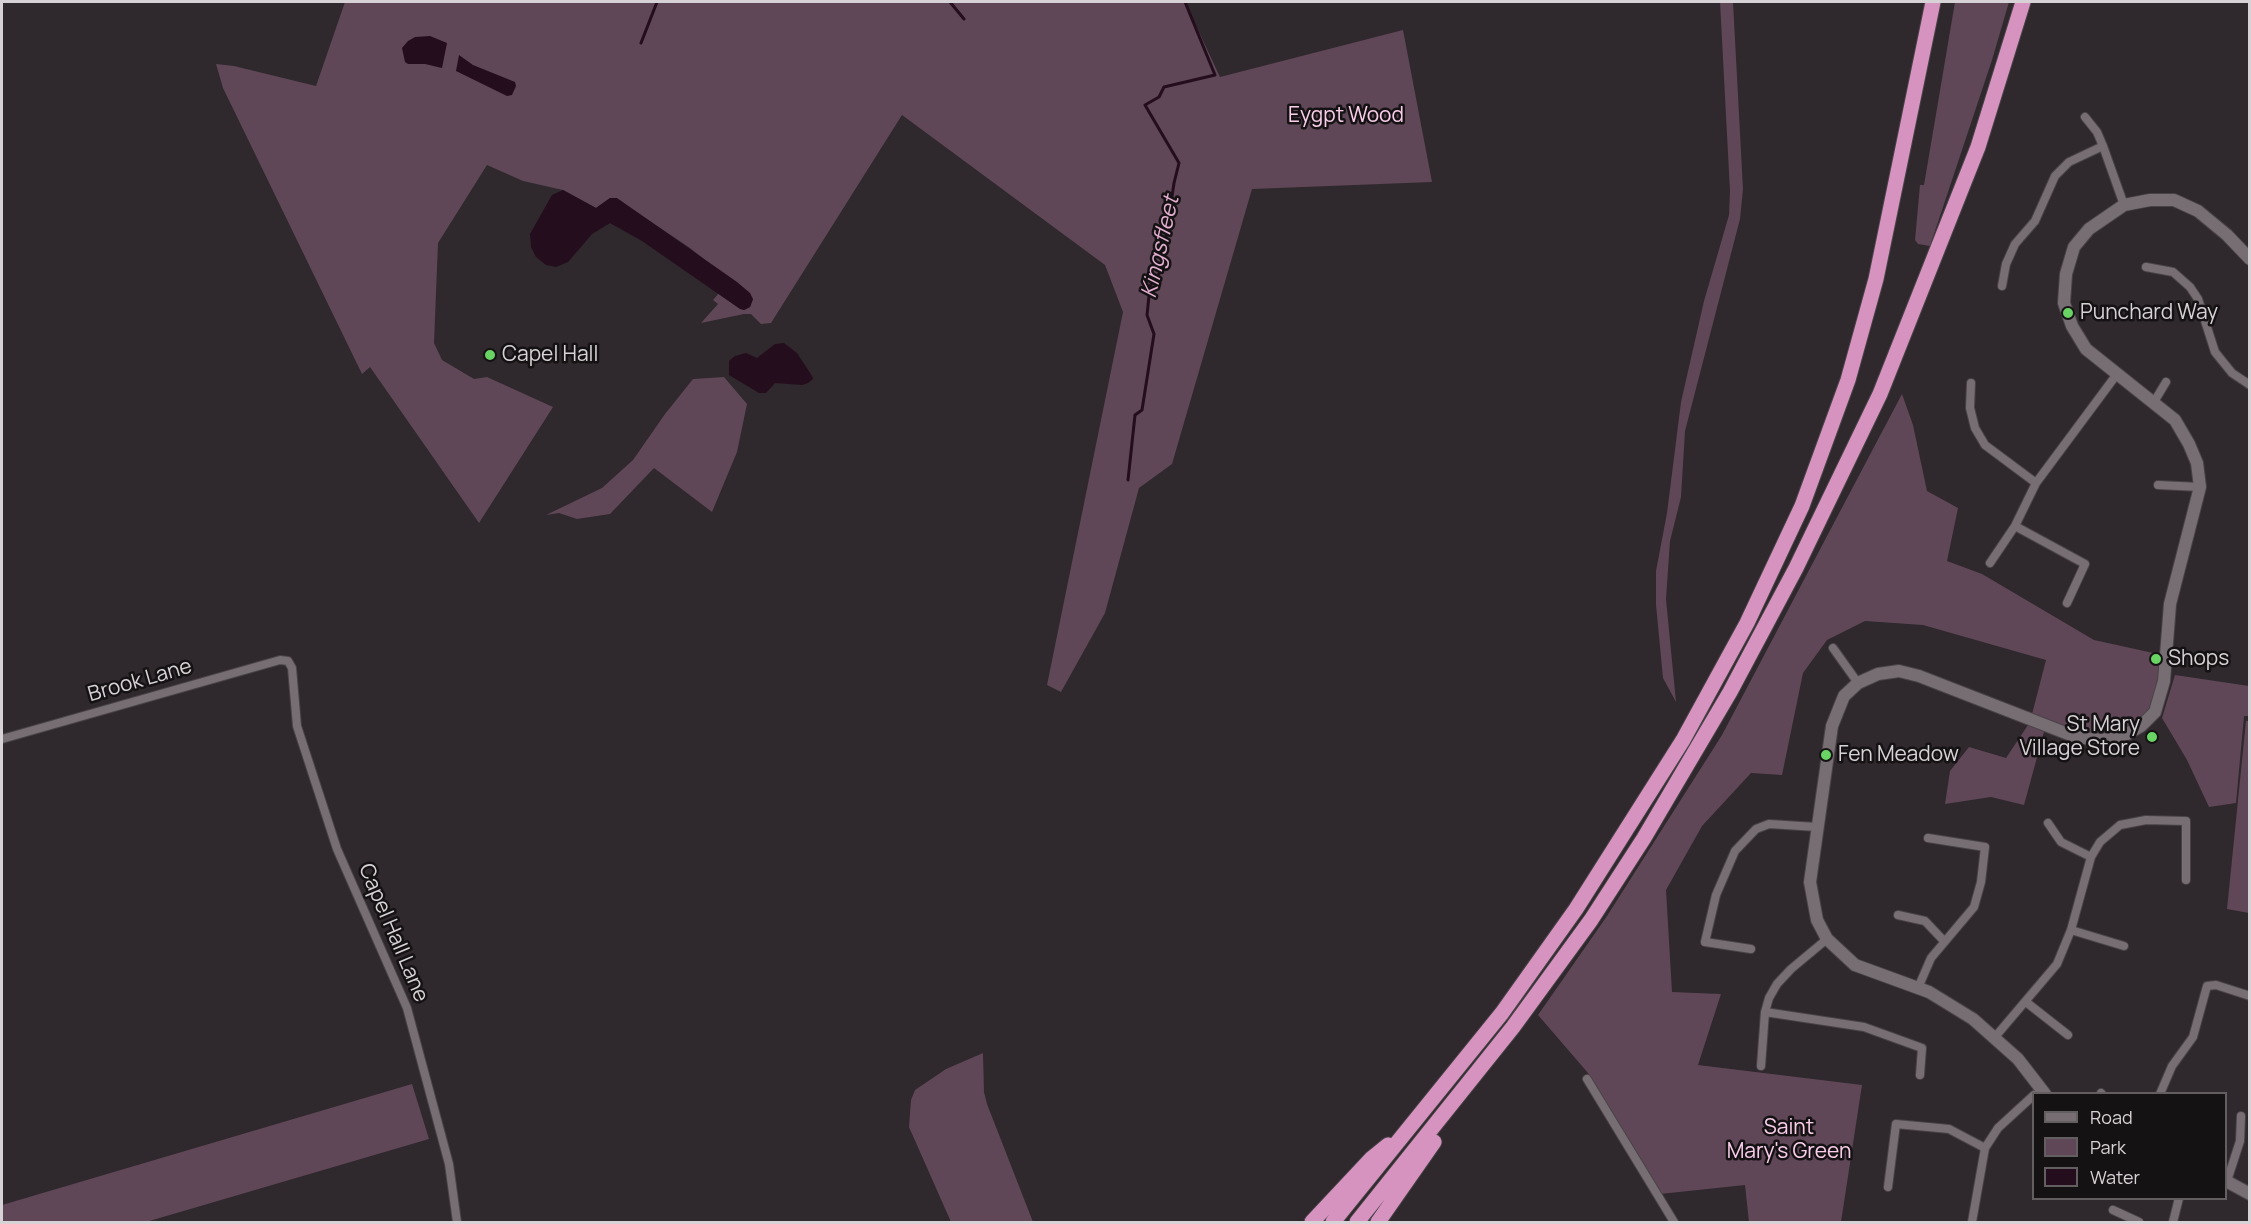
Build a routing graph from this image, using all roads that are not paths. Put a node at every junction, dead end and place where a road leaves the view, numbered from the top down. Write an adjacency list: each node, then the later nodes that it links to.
1 (1933, 2): 49 (highway)
2 (2023, 2): 47 (highway)
3 (2085, 117): 4 (street)
4 (2103, 146): 5 (street); 8 (street)
5 (2124, 205): 6 (street); 9 (street)
6 (2250, 259)
7 (2146, 267): 12 (street)
8 (2002, 286)
9 (2117, 374): 13 (street); 14 (street)
10 (2166, 382): 13 (street)
11 (1971, 383): 14 (street)
12 (2250, 385)
13 (2154, 402): 16 (street)
14 (2036, 483): 17 (street)
15 (2158, 485): 16 (street)
16 (2200, 487): 22 (street)
17 (2015, 526): 18 (street); 19 (street)
18 (1990, 563)
19 (2067, 603)
20 (1833, 648): 22 (street)
21 (288, 661): 23 (street, Brook Lane); 57 (street, Capel Hall Lane)
22 (1858, 683): 25 (street)
23 (2, 739)
24 (2048, 823): 27 (street)
25 (1817, 827): 31 (street); 34 (street)
26 (1928, 838): 32 (street)
27 (2091, 857): 28 (street); 30 (street)
28 (2186, 880)
29 (1898, 915): 32 (street)
30 (2071, 930): 33 (street); 37 (street)
31 (1827, 939): 35 (street); 38 (street)
32 (1943, 940): 35 (street)
33 (2124, 946)
34 (1751, 949)
35 (1918, 988): 40 (street)
36 (2250, 996): 45 (street)
37 (2026, 1002): 39 (street); 40 (street)
38 (1765, 1012): 41 (street); 42 (street)
39 (2068, 1035)
40 (1995, 1036): 44 (street)
41 (1761, 1066)
42 (1920, 1075)
43 (1587, 1079): 62 (street)
44 (2038, 1092)
45 (2161, 1092)
46 (2032, 1099): 50 (street)
47 (1453, 1104): 60 (highway); 61 (highway)
48 (2241, 1116): 51 (street)
49 (1405, 1132): 58 (highway); 59 (highway)
50 (1985, 1148): 53 (street); 63 (street)
51 (2227, 1178)
52 (2227, 1182): 54 (street)
53 (1887, 1187)
54 (2250, 1194)
55 (2178, 1200): 65 (street)
56 (2113, 1210): 64 (street)
57 (457, 1222)
58 (1312, 1222)
59 (1333, 1222)
60 (1357, 1222)
61 (1378, 1222)
62 (1674, 1222)
63 (1972, 1222)
64 (2139, 1222)
65 (2173, 1222)

